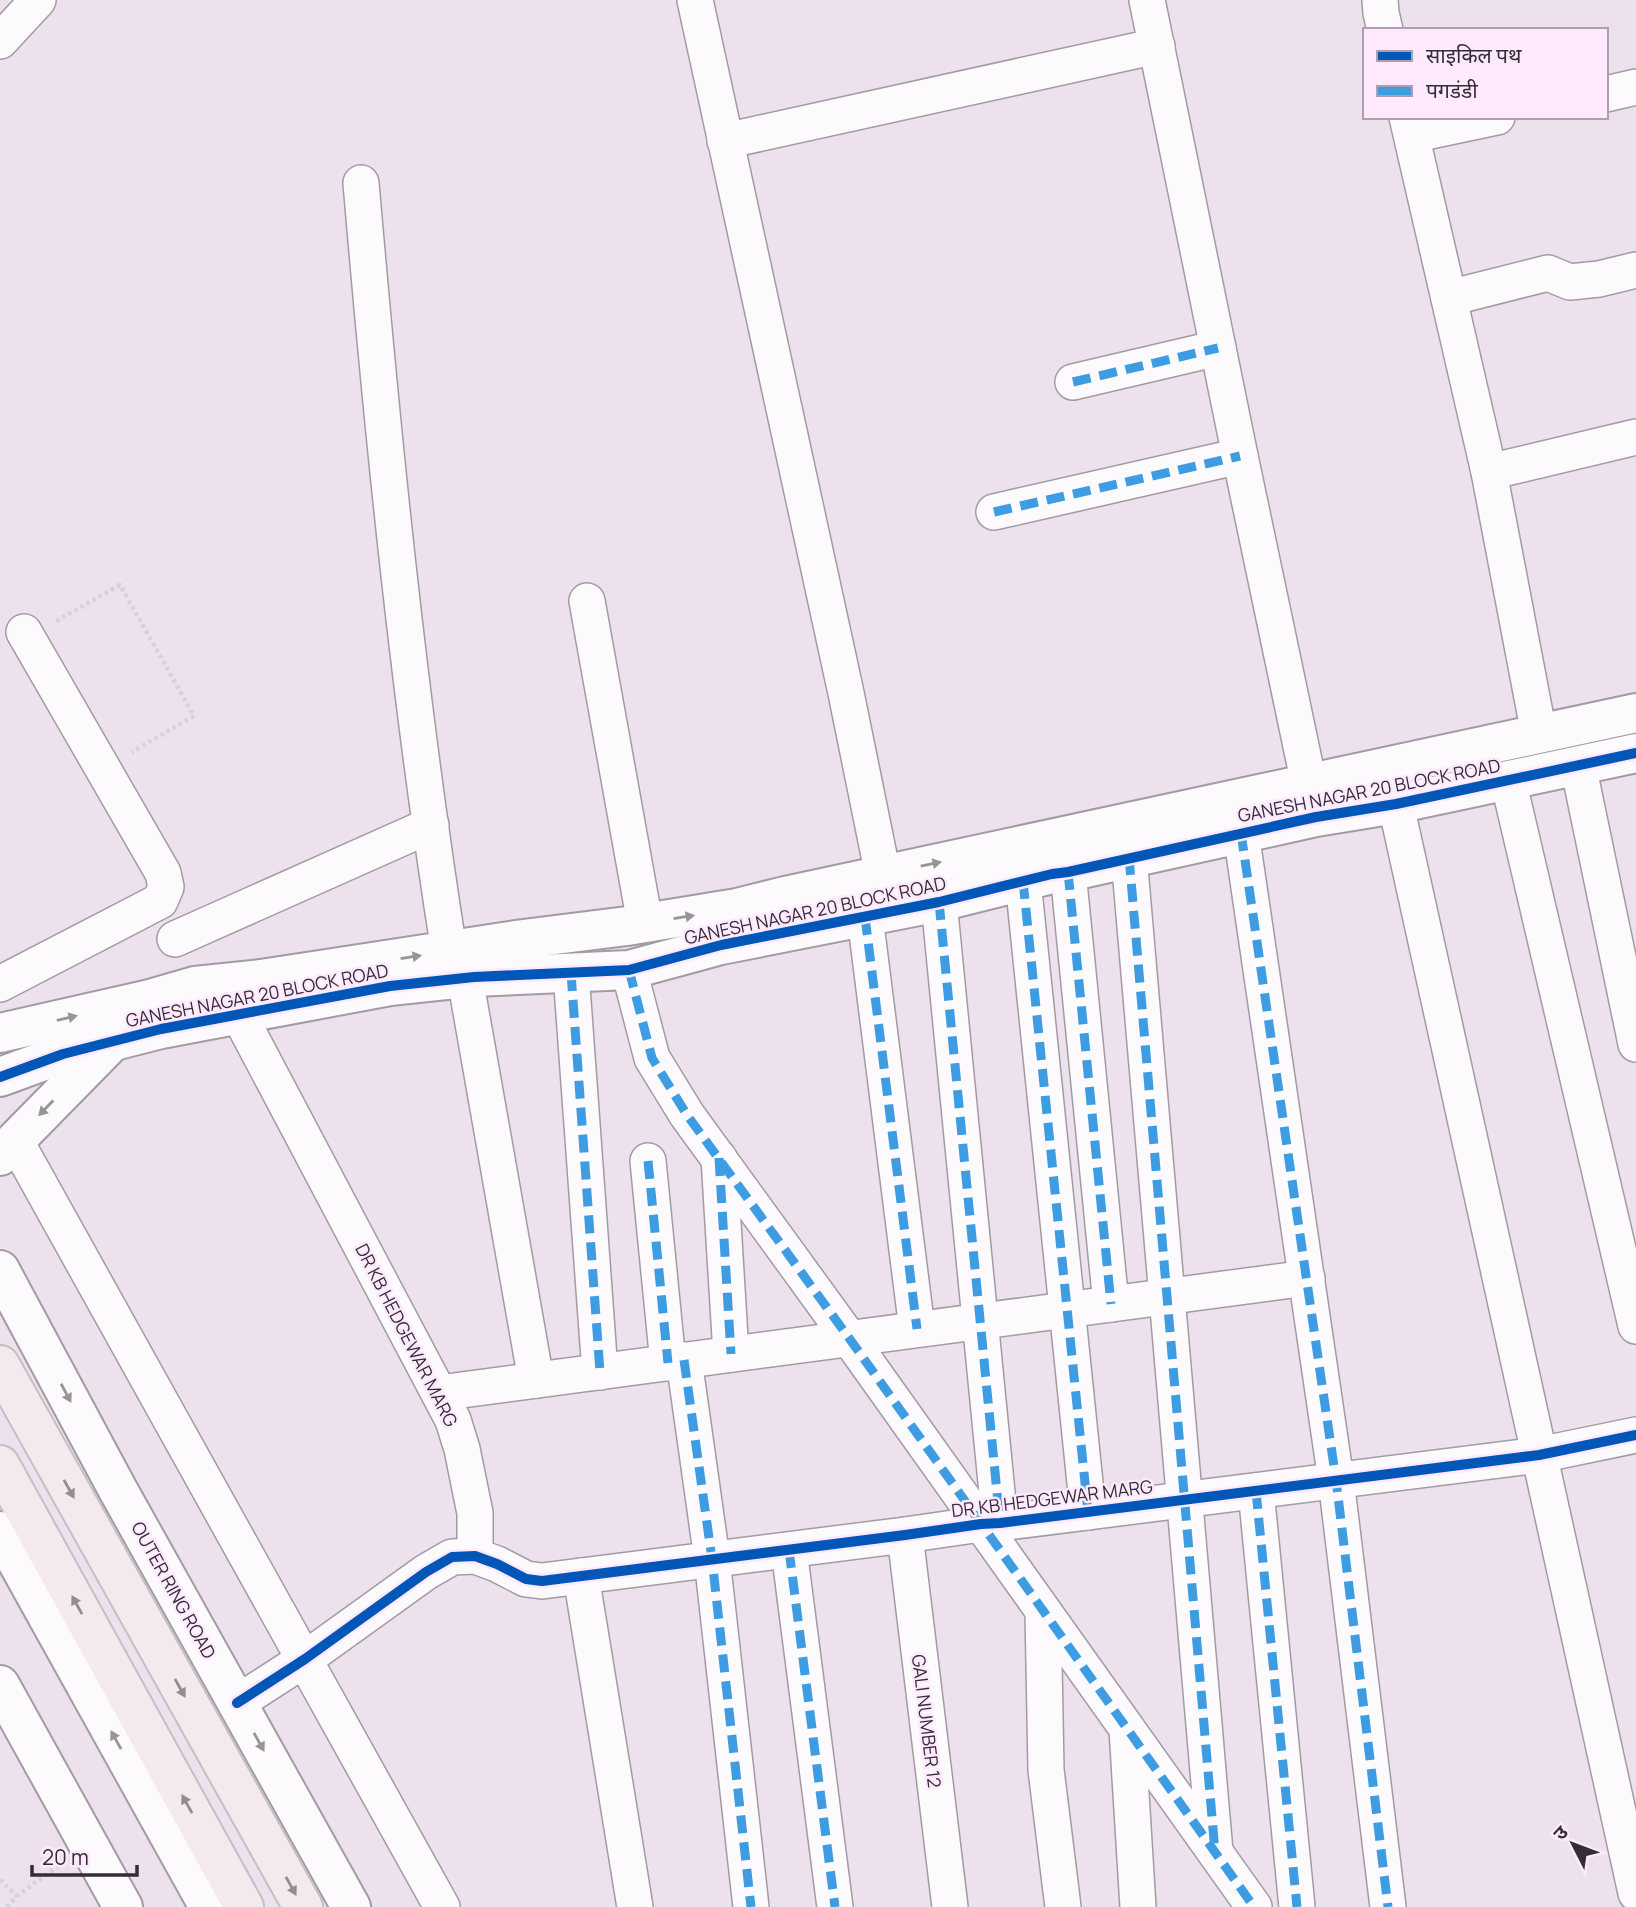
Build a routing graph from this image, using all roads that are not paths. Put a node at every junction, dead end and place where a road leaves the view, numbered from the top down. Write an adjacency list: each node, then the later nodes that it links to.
1 (38, 0): 6 (street)
2 (695, 0): 12 (street)
3 (1147, 0): 7 (street)
4 (1380, 0): 5 (street)
5 (1385, 28)
6 (0, 41)
7 (1157, 46): 12 (street); 16 (street)
8 (1636, 87): 9 (street)
9 (1608, 94)
10 (1478, 119): 11 (street)
11 (1410, 126): 15 (street)
12 (725, 141): 36 (street)
13 (360, 183): 32 (street)
14 (1636, 270): 15 (street)
15 (1449, 298): 20 (street)
16 (1218, 348): 17 (street); 19 (street)
17 (1073, 382)
18 (1636, 437): 20 (street)
19 (1240, 456): 21 (street); 30 (street)
20 (1489, 472): 25 (street)
21 (994, 512)
22 (587, 601): 41 (street)
23 (24, 632): 38 (street)
24 (1636, 713): 25 (street, GANESH NAGAR 20 BLOCK ROAD)
25 (1539, 734): 28 (street, GANESH NAGAR 20 BLOCK ROAD)
26 (1636, 753): 27 (street, GANESH NAGAR 20 BLOCK ROAD)
27 (1578, 765): 29 (street, GANESH NAGAR 20 BLOCK ROAD); 51 (street)
28 (1387, 767): 30 (street, GANESH NAGAR 20 BLOCK ROAD); 31 (street)
29 (1508, 780): 31 (street, GANESH NAGAR 20 BLOCK ROAD); 62 (street)
30 (1309, 784): 36 (street, GANESH NAGAR 20 BLOCK ROAD, one-way to 30)
31 (1395, 804): 33 (street, GANESH NAGAR 20 BLOCK ROAD); 74 (street)
32 (431, 825): 42 (street); 43 (street)
33 (1241, 833): 34 (street, GANESH NAGAR 20 BLOCK ROAD); 57 (street)
34 (1129, 857): 35 (street, GANESH NAGAR 20 BLOCK ROAD); 58 (street)
35 (1068, 872): 37 (street, GANESH NAGAR 20 BLOCK ROAD); 59 (street)
36 (883, 875): 40 (street); 41 (street, GANESH NAGAR 20 BLOCK ROAD, one-way to 36)
37 (1023, 881): 39 (street, GANESH NAGAR 20 BLOCK ROAD); 60 (street)
38 (160, 901): 42 (street); 46 (street)
39 (939, 902): 40 (street, GANESH NAGAR 20 BLOCK ROAD); 61 (street)
40 (876, 915): 44 (street, GANESH NAGAR 20 BLOCK ROAD); 63 (street)
41 (645, 923): 43 (street, GANESH NAGAR 20 BLOCK ROAD)
42 (175, 939): 47 (street)
43 (457, 965): 45 (street, GANESH NAGAR 20 BLOCK ROAD); 47 (street, GANESH NAGAR 20 BLOCK ROAD, one-way to 43); 48 (street, GANESH NAGAR 20 BLOCK ROAD); 71 (street)
44 (629, 970): 45 (street, GANESH NAGAR 20 BLOCK ROAD); 54 (street)
45 (571, 973): 70 (street)
46 (0, 984)
47 (195, 986): 49 (street, GANESH NAGAR 20 BLOCK ROAD, one-way to 47)
48 (239, 1015): 50 (street, GANESH NAGAR 20 BLOCK ROAD); 72 (street, DR KB HEDGEWAR MARG)
49 (0, 1033)
50 (112, 1042): 52 (street, GANESH NAGAR 20 BLOCK ROAD); 53 (street, one-way to 53)
51 (1636, 1044)
52 (0, 1077)
53 (8, 1148): 88 (street)
54 (719, 1158): 65 (street); 67 (street)
55 (648, 1161): 68 (street)
56 (0, 1270): 64 (street, OUTER RING ROAD)
57 (1307, 1278): 58 (street); 76 (street)
58 (1166, 1296): 59 (street); 78 (street)
59 (1111, 1304): 60 (street)
60 (1067, 1310): 61 (street); 79 (street)
61 (981, 1321): 63 (street); 80 (street)
62 (1636, 1326)
63 (917, 1329): 65 (street)
64 (34, 1333): 66 (street); 90 (street, OUTER RING ROAD, one-way to 90)
65 (849, 1338): 67 (street); 80 (street)
66 (0, 1352)
67 (731, 1354): 68 (street)
68 (676, 1362): 70 (street); 85 (street)
69 (0, 1365): 97 (main road, one-way to 97)
70 (600, 1372): 71 (street)
71 (536, 1380): 72 (street)
72 (439, 1393): 84 (street, DR KB HEDGEWAR MARG)
73 (1636, 1435): 74 (street, DR KB HEDGEWAR MARG)
74 (1539, 1455): 76 (street, DR KB HEDGEWAR MARG); 93 (street)
75 (0, 1465): 96 (main road, one-way to 75)
76 (1336, 1480): 77 (street, DR KB HEDGEWAR MARG); 108 (street)
77 (1256, 1491): 78 (street, DR KB HEDGEWAR MARG); 107 (street)
78 (1184, 1499): 79 (street, DR KB HEDGEWAR MARG); 92 (street)
79 (1088, 1512): 80 (street, DR KB HEDGEWAR MARG)
80 (991, 1523): 82 (street, DR KB HEDGEWAR MARG); 87 (street)
81 (0, 1531): 95 (street, one-way to 81)
82 (905, 1535): 83 (street, DR KB HEDGEWAR MARG); 103 (street, GALI NUMBER 12)
83 (789, 1550): 85 (street, DR KB HEDGEWAR MARG); 102 (street)
84 (475, 1556): 86 (street, DR KB HEDGEWAR MARG); 88 (street)
85 (712, 1559): 86 (street, DR KB HEDGEWAR MARG); 101 (street)
86 (581, 1576): 100 (street)
87 (1043, 1611): 91 (street); 104 (street)
88 (305, 1658): 90 (street); 99 (street)
89 (0, 1685): 94 (street)
90 (237, 1703): 98 (street, OUTER RING ROAD, one-way to 98)
91 (1127, 1728): 92 (street); 105 (street)
92 (1215, 1852): 106 (street)
93 (1636, 1893)
94 (123, 1907)
95 (209, 1907)
96 (244, 1907)
97 (303, 1907)
98 (351, 1907)
99 (442, 1907)
100 (635, 1907)
101 (751, 1907)
102 (835, 1907)
103 (950, 1907)
104 (1063, 1907)
105 (1138, 1907)
106 (1254, 1907)
107 (1297, 1907)
108 (1388, 1907)

